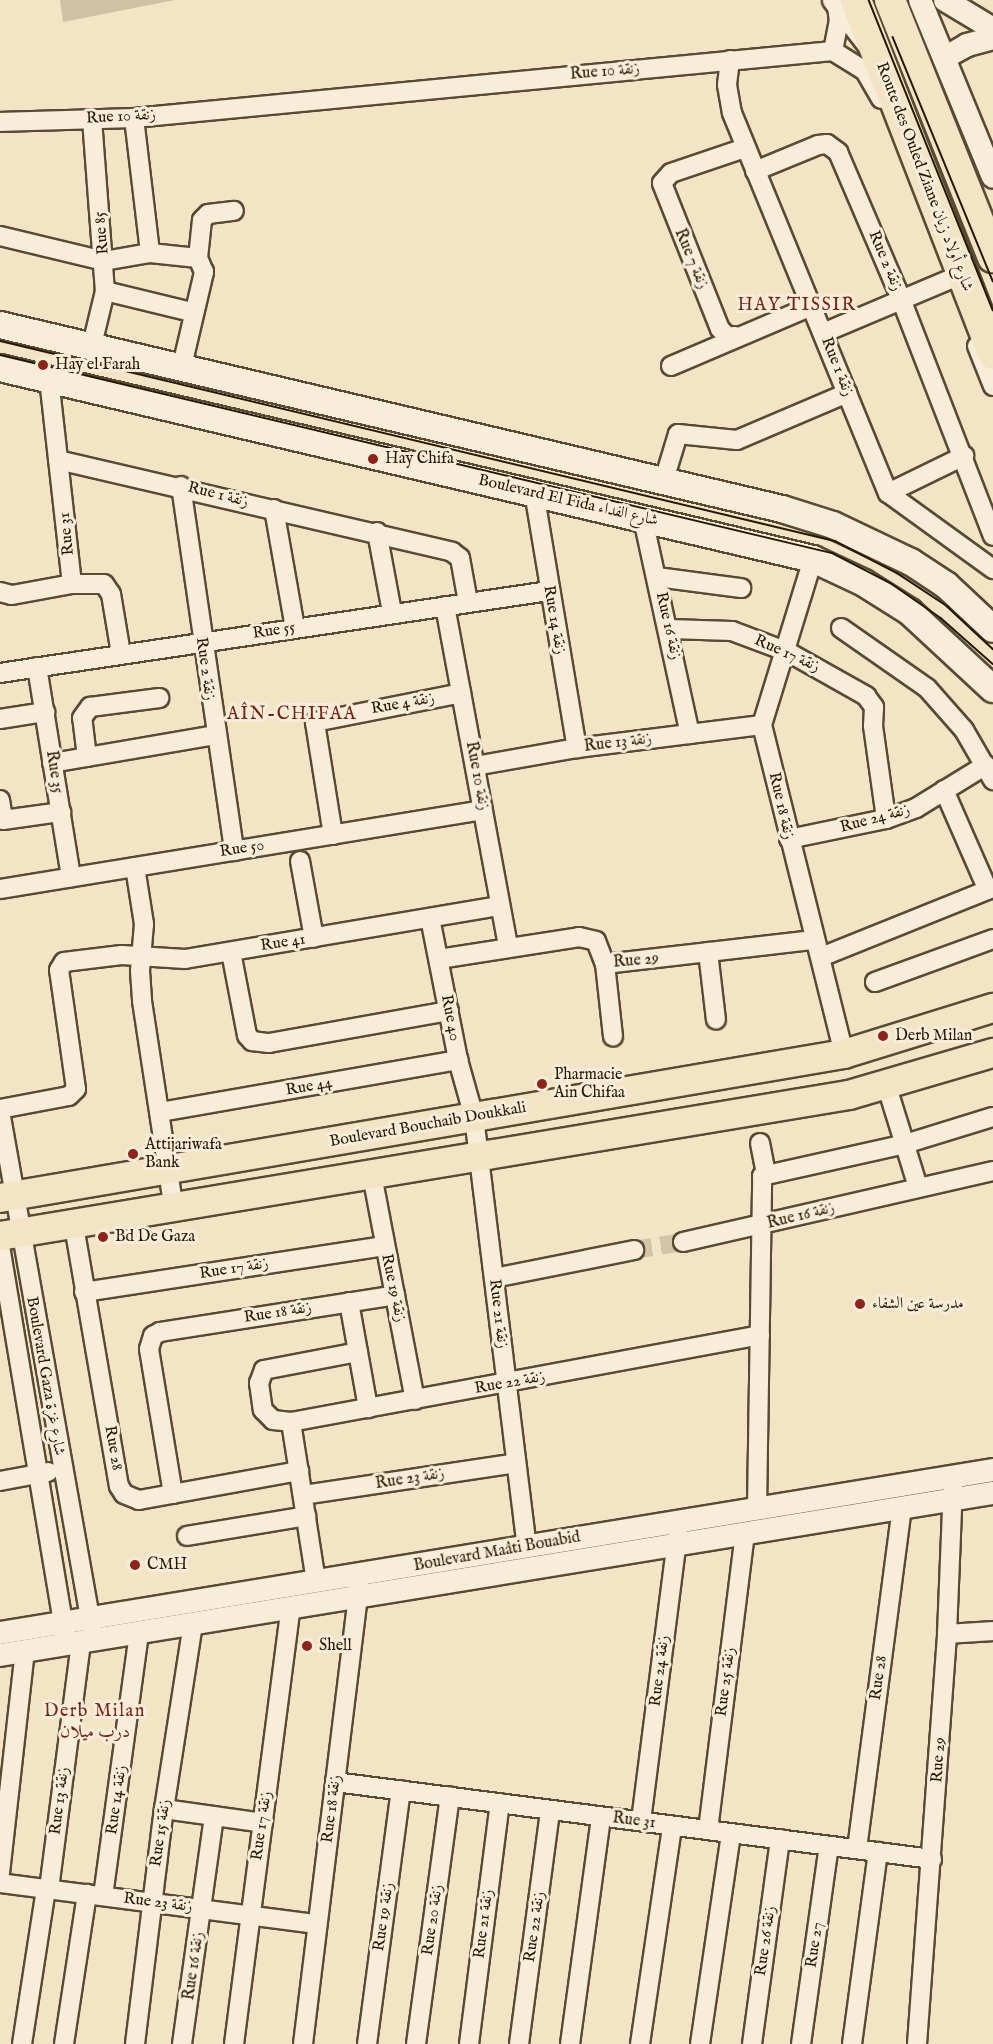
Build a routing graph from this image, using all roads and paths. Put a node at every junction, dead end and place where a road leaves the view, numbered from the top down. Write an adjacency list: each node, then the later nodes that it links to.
1 (890, 0): 17 (highway, Route des Ouled Ziane شارع أولاد زيان)
2 (920, 0): 8 (street)
3 (945, 0): 5 (street)
4 (842, 2): 7 (street); 33 (highway, Route des Ouled Ziane شارع أولاد زيان)
5 (993, 29)
6 (993, 38): 8 (street)
7 (833, 51): 9 (street, Rue 10 زنقة); 24 (street)
8 (944, 58): 14 (street)
9 (730, 60): 10 (street, Rue 10 زنقة); 13 (street, Rue 1 زنقة)
10 (134, 118): 11 (street, Rue 10 زنقة); 20 (street)
11 (92, 119): 12 (street, Rue 10 زنقة); 23 (street, Rue 85)
12 (0, 122)
13 (745, 148): 15 (street, Rue 1 زنقة); 31 (street, Rue 7 زنقة)
14 (987, 153): 16 (street)
15 (756, 171): 26 (street, Rue 2 زنقة); 27 (street, Rue 1 زنقة)
16 (993, 177)
17 (986, 209): 21 (highway, Route des Ouled Ziane شارع أولاد زيان)
18 (234, 211): 22 (street)
19 (0, 236): 23 (street)
20 (150, 253): 22 (street); 23 (street)
21 (993, 257)
22 (198, 258): 28 (street)
23 (104, 261): 25 (street, Rue 85)
24 (951, 279): 26 (street); 38 (street)
25 (105, 294): 28 (street); 32 (street, Rue 85)
26 (901, 299): 30 (street); 40 (street, Rue 2 زنقة)
27 (812, 306): 30 (street, Rue 1 زنقة); 31 (street)
28 (191, 315): 34 (street)
29 (0, 325): 32 (main road)
30 (824, 333): 39 (street, Rue 1 زنقة)
31 (735, 336): 35 (street)
32 (92, 345): 34 (main road)
33 (993, 354)
34 (182, 366): 42 (main road)
35 (671, 366)
36 (0, 368): 37 (main road, Boulevard El Fida شارع الفداء)
37 (49, 379): 41 (street, Rue 31); 44 (main road, Boulevard El Fida شارع الفداء)
38 (993, 386)
39 (848, 393): 42 (street); 45 (street, Rue 1 زنقة)
40 (964, 456): 45 (street); 49 (street, Rue 2 زنقة)
41 (58, 460): 43 (street, Rue 1 زنقة); 53 (street, Rue 31)
42 (664, 480): 63 (main road)
43 (181, 486): 46 (street, Rue 1 زنقة); 64 (street, Rue 2 زنقة)
44 (534, 492): 47 (main road, Boulevard El Fida شارع الفداء); 55 (street, Rue 14 زنقة)
45 (888, 493): 51 (street)
46 (274, 509): 48 (street, Rue 1 زنقة); 60 (street)
47 (643, 519): 50 (main road, Boulevard El Fida شارع الفداء); 52 (street, Rue 16 زنقة)
48 (377, 532): 57 (street, Rue 1 زنقة); 59 (street)
49 (993, 536)
50 (813, 560): 65 (street); 69 (main road, Boulevard El Fida شارع الفداء)
51 (993, 568)
52 (657, 577): 54 (street); 62 (street, Rue 16 زنقة)
53 (72, 584): 56 (street); 66 (street)
54 (741, 588)
55 (549, 591): 57 (street, Rue 55); 77 (street, Rue 14 زنقة)
56 (0, 592)
57 (468, 602): 58 (street, Rue 55)
58 (445, 606): 59 (street, Rue 55); 70 (street, Rue 10 زنقة)
59 (392, 612): 60 (street, Rue 55)
60 (295, 628): 64 (street, Rue 55)
61 (841, 628): 81 (street)
62 (669, 629): 65 (street, Rue 17 زنقة); 75 (street, Rue 16 زنقة)
63 (993, 629)
64 (201, 642): 66 (street, Rue 55); 76 (street, Rue 2 زنقة)
65 (788, 652): 74 (street); 86 (street, Rue 17 زنقة)
66 (121, 654): 67 (street, Rue 55)
67 (38, 667): 68 (street, Rue 55); 72 (street, Rue 35)
68 (0, 673)
69 (993, 689)
70 (462, 693): 80 (street, Rue 10 زنقة); 87 (street, Rue 4 زنقة)
71 (159, 698): 78 (street)
72 (45, 712): 73 (street); 79 (street, Rue 35)
73 (0, 719)
74 (762, 725): 75 (street, Rue 13 زنقة); 88 (street, Rue 18 زنقة)
75 (690, 734): 77 (street, Rue 13 زنقة)
76 (215, 735): 78 (street); 89 (street, Rue 2 زنقة)
77 (577, 748): 80 (street, Rue 13 زنقة)
78 (87, 757): 79 (street)
79 (52, 763): 85 (street, Rue 35)
80 (475, 766): 84 (street, Rue 10 زنقة)
81 (990, 773): 82 (street, Rue 24 زنقة)
82 (944, 790): 86 (street, Rue 24 زنقة); 94 (street)
83 (0, 800): 85 (street)
84 (483, 810): 87 (street, Rue 50); 95 (street, Rue 10 زنقة)
85 (61, 812): 92 (street, Rue 35)
86 (886, 819): 88 (street, Rue 24 زنقة)
87 (333, 834): 89 (street, Rue 50)
88 (789, 839): 99 (street, Rue 18 زنقة)
89 (234, 851): 91 (street, Rue 50)
90 (300, 861): 97 (street)
91 (135, 867): 92 (street, Rue 50); 103 (street)
92 (71, 877): 93 (street, Rue 50)
93 (0, 889)
94 (991, 889): 104 (street)
95 (501, 906): 96 (street, Rue 41); 100 (street, Rue 10 زنقة)
96 (430, 918): 97 (street, Rue 41); 105 (street, Rue 40)
97 (314, 938): 101 (street, Rue 41)
98 (993, 939): 107 (street)
99 (814, 940): 102 (street, Rue 29); 104 (street, Rue 18 زنقة)
100 (508, 946): 105 (street, Rue 29); 106 (street, Rue 29)
101 (231, 952): 103 (street, Rue 41); 109 (street)
102 (708, 952): 106 (street, Rue 29); 110 (street)
103 (140, 955): 116 (street, Rue 41); 117 (street)
104 (821, 957): 113 (street, Rue 18 زنقة)
105 (439, 959): 109 (street, Rue 40)
106 (605, 964): 111 (street)
107 (875, 982)
108 (993, 1008): 113 (main road, Boulevard Bouchaib Doukkali)
109 (449, 1011): 114 (street, Rue 40)
110 (716, 1020)
111 (613, 1037)
112 (993, 1053): 115 (main road)
113 (844, 1054): 118 (main road, Boulevard Bouchaib Doukkali)
114 (458, 1060): 117 (street, Rue 44); 118 (street, Rue 40)
115 (887, 1087): 121 (street); 122 (main road)
116 (0, 1110): 128 (street, Boulevard Gaza شارع غزة)
117 (160, 1112): 123 (street)
118 (474, 1117): 122 (street, Rue 21 زنقة); 123 (main road, Boulevard Bouchaib Doukkali)
119 (993, 1117): 121 (street)
120 (760, 1143): 125 (street)
121 (904, 1144): 125 (street); 127 (street)
122 (479, 1158): 126 (main road); 136 (street, Rue 21 زنقة)
123 (168, 1170): 128 (main road, Boulevard Bouchaib Doukkali); 129 (street)
124 (993, 1171): 127 (street, Rue 16 زنقة)
125 (766, 1174): 131 (street)
126 (372, 1175): 129 (main road); 134 (street, Rue 19 زنقة)
127 (918, 1187): 131 (street, Rue 16 زنقة)
128 (7, 1197): 132 (street, Boulevard Gaza شارع غزة)
129 (174, 1209): 130 (main road)
130 (74, 1226): 132 (main road); 137 (street, Rue 28)
131 (762, 1226): 133 (street, Rue 16 زنقة); 140 (street)
132 (7, 1239): 147 (street, Boulevard Gaza شارع غزة); 150 (street, Boulevard Gaza شارع غزة)
133 (683, 1242)
134 (384, 1246): 137 (street, Rue 17 زنقة); 138 (street, Rue 19 زنقة)
135 (634, 1250): 136 (street)
136 (494, 1278): 142 (street, Rue 21 زنقة)
137 (84, 1292): 154 (street, Rue 28)
138 (395, 1295): 139 (street, Rue 18 زنقة); 143 (street, Rue 19 زنقة)
139 (349, 1302): 141 (street); 154 (street, Rue 18 زنقة)
140 (760, 1335): 142 (street, Rue 22 زنقة); 158 (street)
141 (358, 1352): 144 (street); 145 (street)
142 (507, 1384): 143 (street, Rue 22 زنقة); 146 (street, Rue 21 زنقة)
143 (415, 1400): 144 (street, Rue 22 زنقة)
144 (368, 1407): 145 (street, Rue 22 زنقة)
145 (291, 1422): 149 (street)
146 (516, 1463): 155 (street, Rue 23 زنقة); 164 (street, Rue 21 زنقة)
147 (62, 1470): 150 (street); 172 (street, Boulevard Gaza شارع غزة)
148 (993, 1470): 151 (street, Boulevard Maâti Bouabid)
149 (299, 1471): 154 (street, Rue 28); 155 (street)
150 (37, 1475): 152 (street); 172 (street, Boulevard Gaza شارع غزة)
151 (953, 1475): 156 (street, Rue 29); 158 (street, Boulevard Maâti Bouabid)
152 (0, 1482)
153 (993, 1493): 156 (street, Boulevard Maâti Bouabid)
154 (173, 1494)
155 (303, 1496): 159 (street)
156 (953, 1498): 157 (street, Boulevard Maâti Bouabid); 173 (street, Rue 29)
157 (902, 1507): 161 (street, Boulevard Maâti Bouabid); 191 (street, Rue 28)
158 (757, 1508): 160 (street, Boulevard Maâti Bouabid)
159 (306, 1516): 162 (street); 165 (street)
160 (679, 1521): 163 (street, Rue 24 زنقة); 164 (street, Boulevard Maâti Bouabid)
161 (745, 1533): 163 (street, Boulevard Maâti Bouabid); 187 (street, Rue 25 زنقة)
162 (187, 1536)
163 (676, 1544): 166 (street, Boulevard Maâti Bouabid); 184 (street, Rue 24 زنقة)
164 (527, 1547): 166 (street, Boulevard Maâti Bouabid)
165 (316, 1582): 166 (street, Boulevard Maâti Bouabid); 172 (street, Boulevard Maâti Bouabid)
166 (359, 1586): 167 (street, Boulevard Maâti Bouabid); 176 (street, Rue 18 زنقة)
167 (291, 1608): 168 (street, Boulevard Maâti Bouabid); 185 (street, Rue 17 زنقة)
168 (193, 1623): 170 (street, Boulevard Maâti Bouabid); 180 (street, Rue 15 زنقة)
169 (993, 1631): 173 (street)
170 (140, 1632): 172 (street, Boulevard Maâti Bouabid); 197 (street, Rue 14 زنقة)
171 (0, 1633): 172 (street, Boulevard Maâti Bouabid)
172 (79, 1633): 174 (street, Boulevard Maâti Bouabid); 196 (street, Rue 13 زنقة)
173 (947, 1634): 193 (street, Rue 29)
174 (25, 1651): 175 (street, Boulevard Maâti Bouabid); 194 (street)
175 (0, 1655)
176 (335, 1782): 177 (street, Rue 31); 201 (street, Rue 18 زنقة)
177 (401, 1791): 178 (street, Rue 31); 208 (street, Rue 19 زنقة)
178 (450, 1796): 179 (street, Rue 31); 209 (street, Rue 20 زنقة)
179 (500, 1803): 181 (street, Rue 31); 210 (street, Rue 21 زنقة)
180 (164, 1809): 182 (street); 198 (street, Rue 15 زنقة)
181 (550, 1811): 183 (street, Rue 31); 211 (street, Rue 22 زنقة)
182 (214, 1816): 185 (street); 199 (street, Rue 16 زنقة)
183 (601, 1817): 184 (street, Rue 31); 212 (street)
184 (641, 1821): 186 (street, Rue 31)
185 (263, 1822): 200 (street, Rue 17 زنقة)
186 (672, 1827): 187 (street, Rue 31); 213 (street)
187 (708, 1830): 188 (street, Rue 31)
188 (731, 1833): 189 (street, Rue 31); 214 (street)
189 (780, 1839): 190 (street, Rue 31); 215 (street, Rue 26 زنقة)
190 (829, 1846): 191 (street, Rue 31); 216 (street, Rue 27)
191 (857, 1849): 192 (street, Rue 31)
192 (878, 1852): 193 (street, Rue 31); 217 (street)
193 (932, 1859): 218 (street, Rue 29)
194 (0, 1873)
195 (0, 1883): 196 (street, Rue 23 زنقة)
196 (47, 1889): 197 (street, Rue 23 زنقة); 202 (street, Rue 13 زنقة)
197 (95, 1895): 198 (street, Rue 23 زنقة); 203 (street, Rue 14 زنقة)
198 (152, 1902): 199 (street, Rue 23 زنقة); 204 (street, Rue 15 زنقة)
199 (202, 1909): 200 (street, Rue 23 زنقة); 205 (street, Rue 16 زنقة)
200 (250, 1915): 201 (street, Rue 23 زنقة); 206 (street, Rue 17 زنقة)
201 (317, 1924): 207 (street, Rue 18 زنقة)
202 (22, 2044)
203 (64, 2044)
204 (135, 2044)
205 (182, 2044)
206 (234, 2044)
207 (303, 2044)
208 (367, 2044)
209 (416, 2044)
210 (469, 2044)
211 (519, 2044)
212 (570, 2044)
213 (640, 2044)
214 (700, 2044)
215 (752, 2044)
216 (801, 2044)
217 (852, 2044)
218 (917, 2044)

